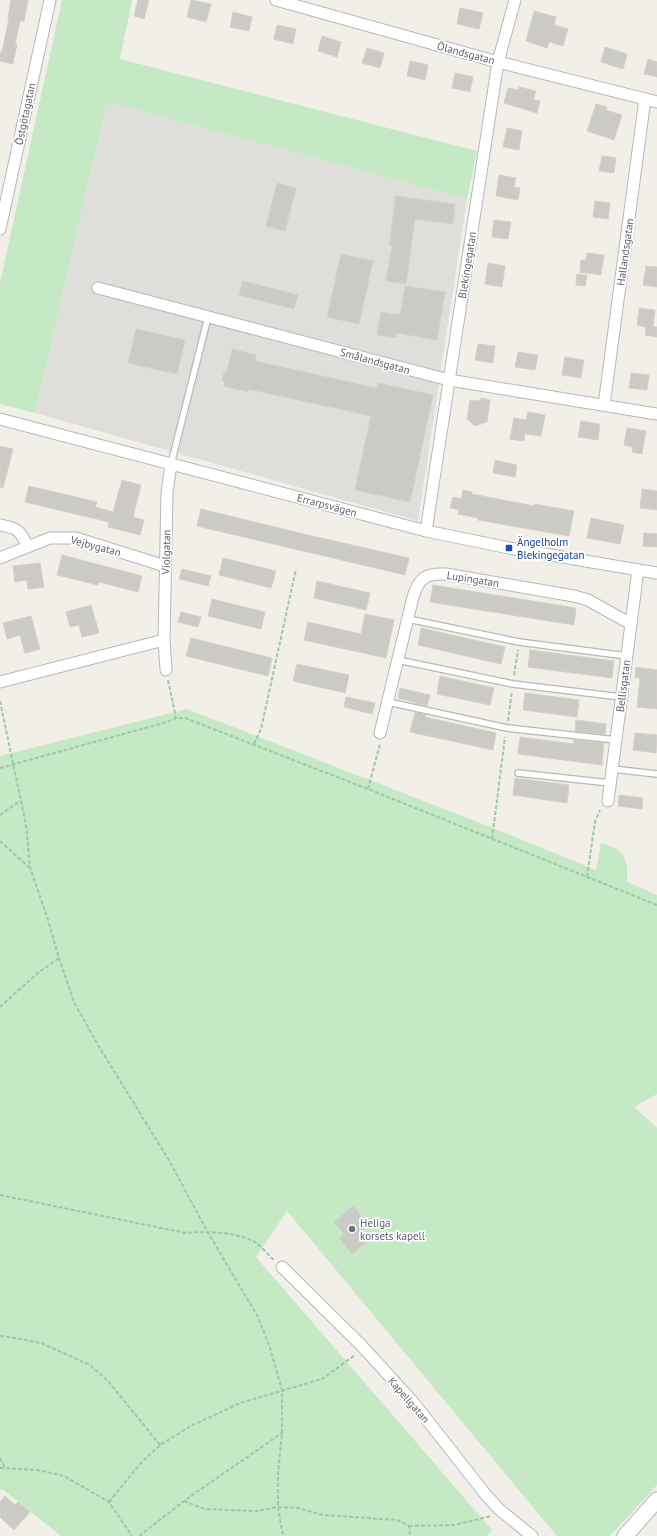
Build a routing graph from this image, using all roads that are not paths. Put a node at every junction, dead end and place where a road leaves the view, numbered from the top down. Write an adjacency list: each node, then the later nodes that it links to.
1 (50, 0): 7 (street, Östgötagatan)
2 (276, 0): 4 (street, Ölandsgatan)
3 (514, 0): 4 (street, Blekingegatan)
4 (498, 62): 5 (street, Ölandsgatan); 10 (street, Blekingegatan)
5 (645, 99): 6 (street, Ölandsgatan); 11 (street, Hallandsgatan)
6 (657, 102)
7 (0, 229)
8 (98, 288): 9 (street, Smålandsgatan)
9 (208, 317): 10 (street, Smålandsgatan); 14 (lane)
10 (449, 380): 11 (street, Smålandsgatan); 16 (street, Blekingegatan)
11 (604, 405): 12 (street, Smålandsgatan)
12 (657, 414)
13 (0, 419): 14 (street, Errarpsvägen)
14 (171, 464): 16 (street, Errarpsvägen); 19 (street, Violgatan)
15 (0, 525): 17 (street)
16 (426, 531): 20 (street, Errarpsvägen)
17 (27, 546): 18 (street, Vejbygatan); 19 (street, Vejbygatan)
18 (0, 558)
19 (166, 566): 24 (street, Violgatan)
20 (638, 570): 21 (street, Errarpsvägen); 23 (street, Bellisgatan)
21 (657, 572)
22 (408, 619): 23 (street, Lupingatan); 25 (lane); 26 (street, Lupingatan)
23 (631, 624): 25 (street, Bellisgatan)
24 (164, 640): 27 (street, Violgatan); 28 (street)
25 (627, 656): 29 (street, Bellisgatan)
26 (398, 660): 29 (lane); 30 (street, Lupingatan)
27 (166, 670)
28 (0, 682)
29 (621, 697): 32 (street, Bellisgatan)
30 (388, 702): 31 (street, Lupingatan); 32 (lane)
31 (380, 733)
32 (616, 740): 33 (street, Bellisgatan)
33 (612, 769): 35 (lane); 36 (street, Bellisgatan)
34 (518, 773): 36 (lane)
35 (657, 774)
36 (610, 783): 37 (street, Bellisgatan)
37 (608, 801)
38 (282, 1267): 40 (street, Kapellgatan)
39 (657, 1500): 41 (street)
40 (532, 1536)
41 (625, 1536)

